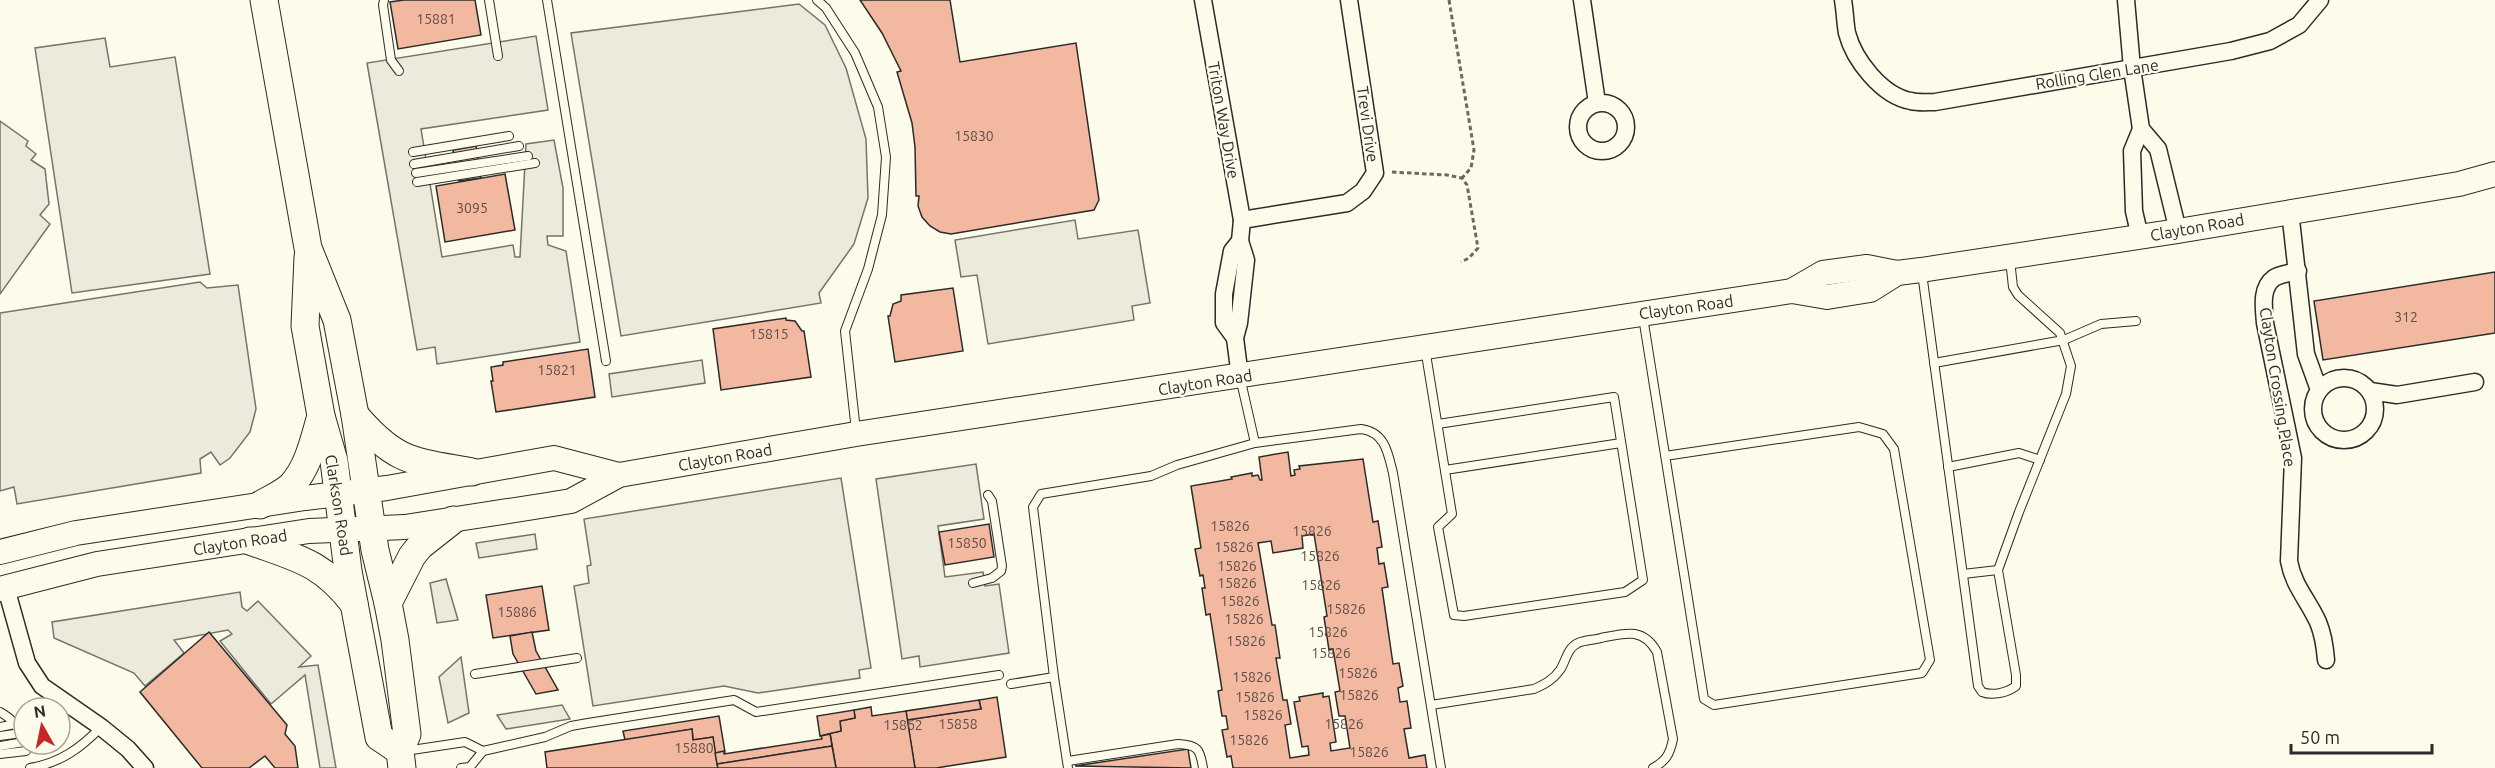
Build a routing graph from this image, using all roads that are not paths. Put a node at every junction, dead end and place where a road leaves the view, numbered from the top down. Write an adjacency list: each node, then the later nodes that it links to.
1 (264, 0): 28 (main road, Clarkson Road)
2 (384, 0): 14 (lane)
3 (489, 0): 12 (lane)
4 (547, 0): 36 (lane)
5 (817, 0): 45 (lane)
6 (1203, 0): 25 (street, Triton Way Drive)
7 (1349, 0): 25 (street, Trevi Drive)
8 (1582, 0): 15 (street)
9 (1843, 0): 13 (street, Rolling Glen Lane)
10 (2126, 0): 13 (street)
11 (2320, 0): 13 (street, Rolling Glen Lane)
12 (498, 56)
13 (2132, 68): 16 (street)
14 (399, 71)
15 (1597, 103)
16 (2141, 129): 26 (street); 27 (street)
17 (509, 136): 19 (lane)
18 (519, 146): 22 (lane)
19 (412, 152)
20 (528, 156): 22 (lane)
21 (535, 163): 22 (lane)
22 (416, 173)
23 (2495, 174): 24 (main road, Clayton Road)
24 (2290, 211): 26 (main road, Clayton Road); 31 (street)
25 (1242, 220): 38 (street, Triton Way Drive)
26 (2178, 231): 27 (main road, Clayton Road)
27 (2140, 237): 29 (main road, Clayton Road)
28 (308, 248): 42 (main road, Clarkson Road); 43 (main road, Clarkson Road)
29 (2009, 256): 30 (main road, Clayton Road); 34 (lane)
30 (1921, 270): 32 (main road, Clayton Road); 37 (lane)
31 (2298, 271): 40 (street); 70 (street, Clayton Crossing Place)
32 (1642, 313): 35 (main road, Clayton Road); 48 (lane)
33 (2136, 321): 34 (lane)
34 (2062, 336): 37 (lane); 49 (lane)
35 (1425, 348): 38 (main road, Clayton Road); 44 (lane)
36 (606, 361)
37 (1934, 363): 50 (lane)
38 (1240, 377): 45 (main road, Clayton Road); 46 (lane)
39 (2475, 382): 41 (street)
40 (2319, 390): 41 (street); 41 (street)
41 (2370, 392)
42 (355, 415): 52 (main road); 54 (main road, Clarkson Road)
43 (321, 416): 55 (main road, Clarkson Road); 57 (main road)
44 (1438, 424): 47 (lane); 51 (lane)
45 (856, 434): 53 (main road, Clayton Road)
46 (1255, 443): 73 (lane); 75 (lane)
47 (1621, 443): 51 (lane); 51 (lane)
48 (1665, 456): 48 (lane)
49 (2040, 460): 50 (lane); 63 (lane)
50 (1948, 467): 64 (lane)
51 (1445, 470)
52 (472, 472): 53 (main road, Clayton Road); 54 (main road, Clayton Road)
53 (620, 475): 58 (main road, Clayton Road)
54 (367, 490): 55 (main road, Clayton Road); 59 (main road, Clarkson Road)
55 (339, 494): 57 (main road, Clayton Road); 60 (main road, Clarkson Road)
56 (988, 495): 65 (lane)
57 (260, 505): 62 (main road, Clayton Road)
58 (453, 520): 59 (main road, Clayton Road); 67 (main road)
59 (372, 528): 60 (main road, Clayton Road); 67 (main road, Clarkson Road)
60 (343, 530): 61 (main road, Clayton Road); 68 (main road, Clarkson Road)
61 (250, 541): 66 (main road, Clayton Road); 68 (main road)
62 (0, 552)
63 (1998, 570): 64 (lane); 64 (lane)
64 (1963, 574)
65 (973, 583)
66 (3, 589): 76 (street)
67 (388, 603): 78 (main road, Clarkson Road)
68 (356, 608): 78 (main road, Clarkson Road)
69 (577, 658): 71 (lane)
70 (2326, 660)
71 (475, 674)
72 (999, 675): 77 (lane)
73 (1054, 677): 74 (lane); 79 (lane)
74 (1011, 684)
75 (1431, 705): 84 (lane); 85 (lane)
76 (101, 727): 80 (lane); 81 (street)
77 (483, 751): 78 (lane); 82 (lane)
78 (401, 760)
79 (1068, 764): 83 (lane)
80 (30, 768)
81 (145, 768)
82 (462, 768)
83 (1203, 768)
84 (1441, 768)
85 (1653, 768)

